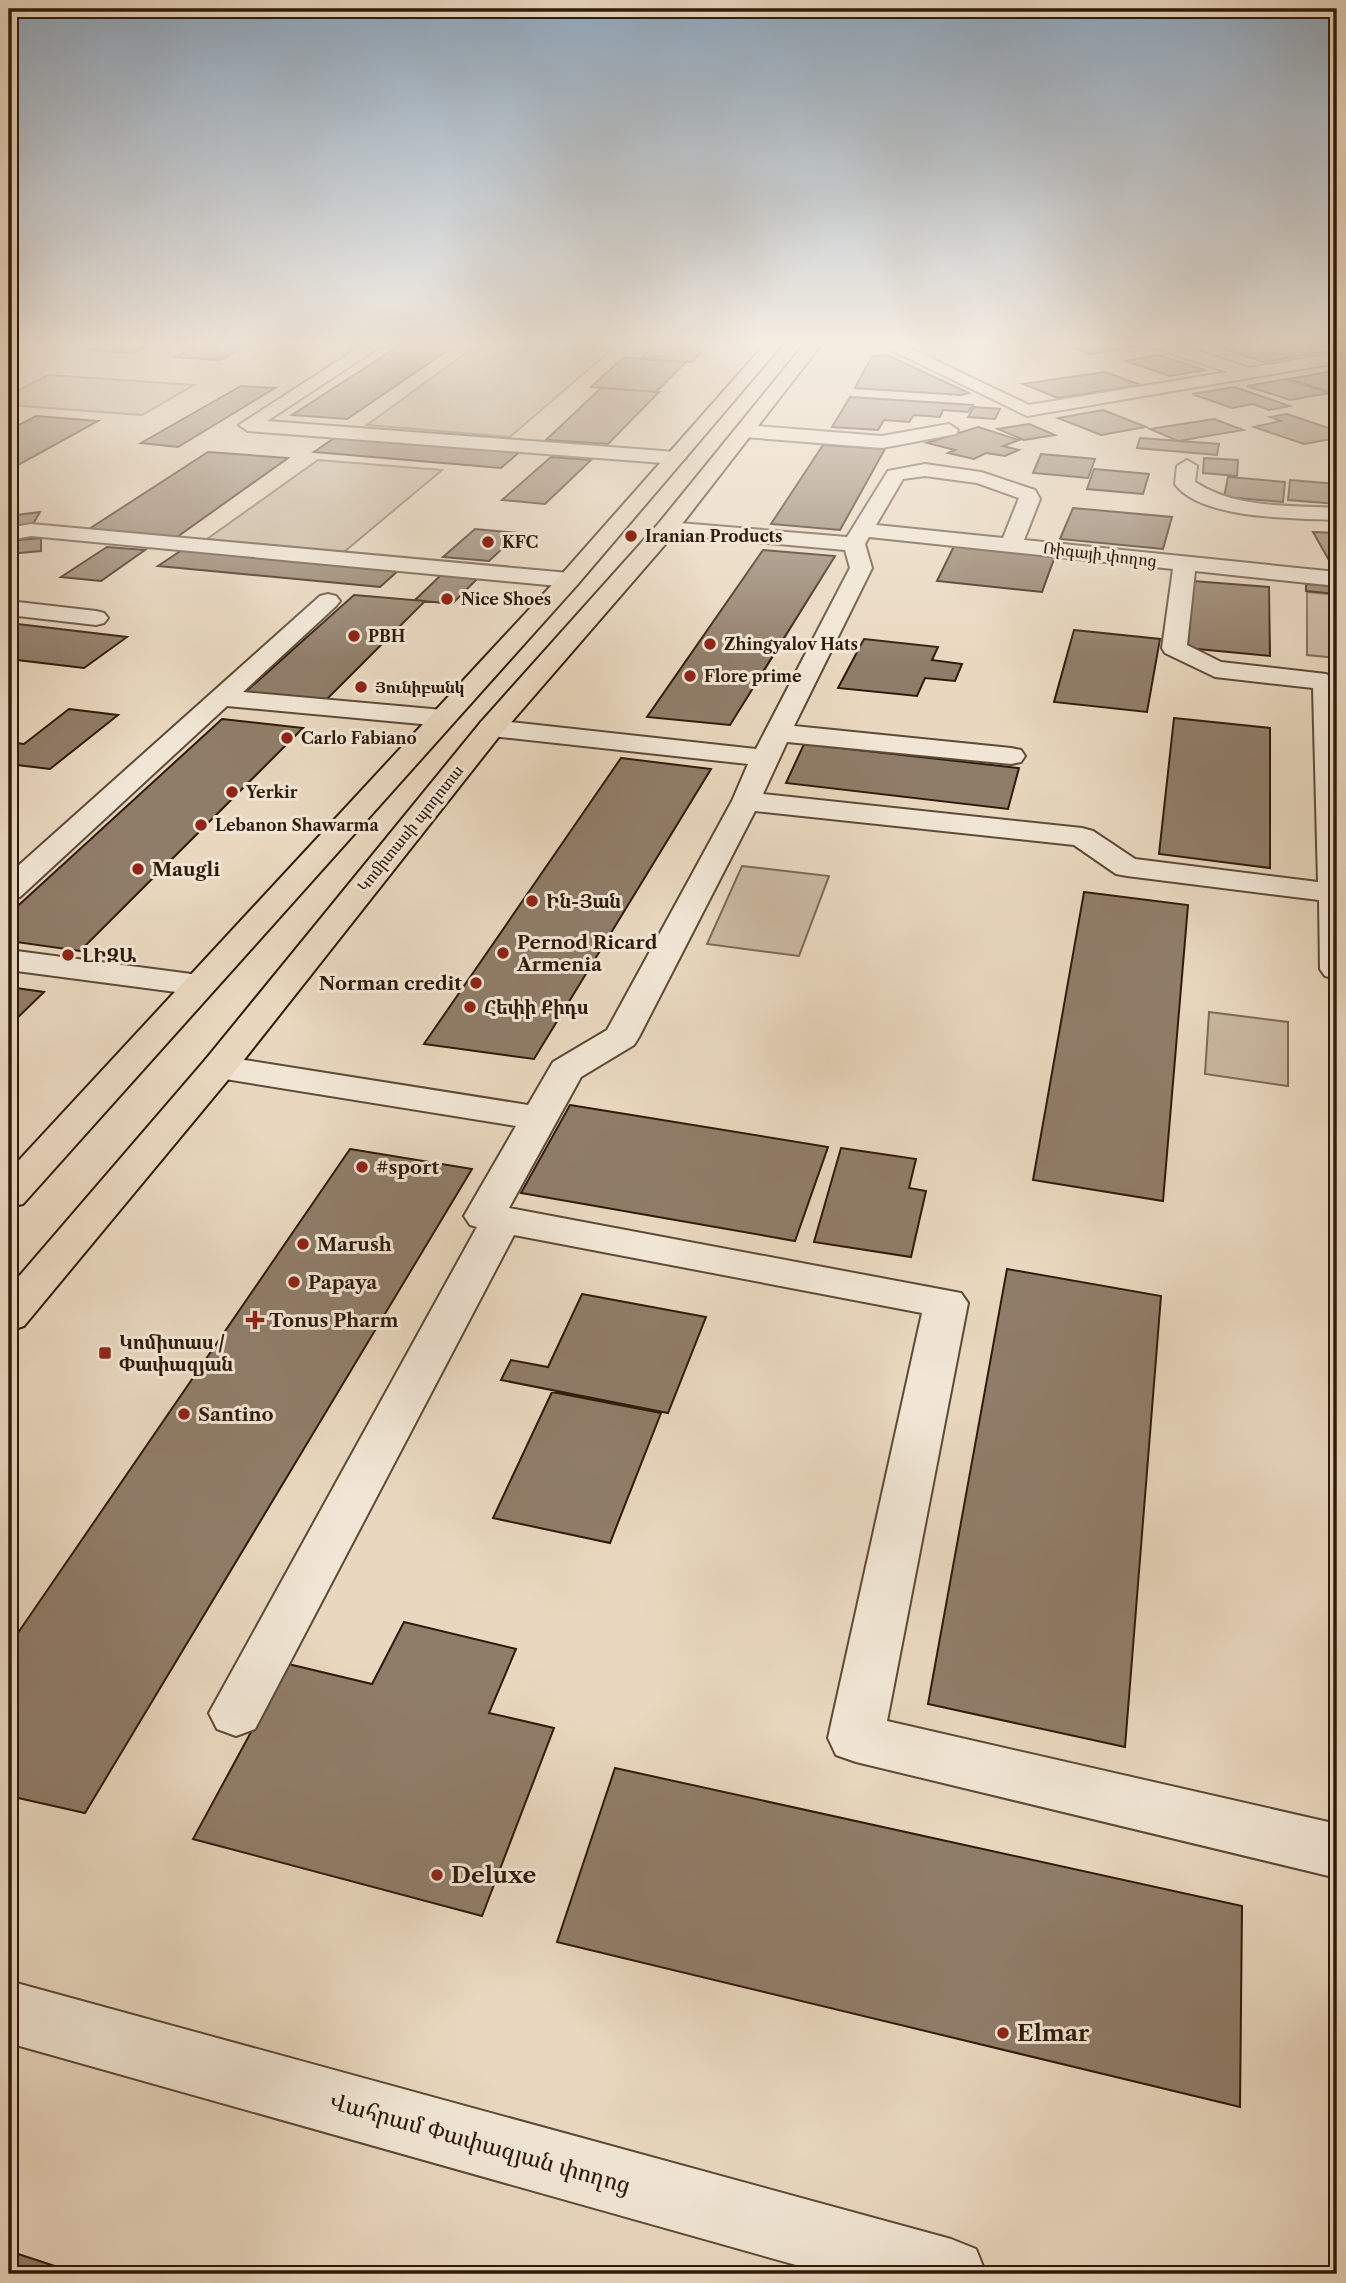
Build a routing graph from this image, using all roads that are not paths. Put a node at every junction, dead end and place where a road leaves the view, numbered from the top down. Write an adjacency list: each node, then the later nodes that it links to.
1 (553, 449): 5 (street)
2 (684, 449): 5 (main road)
3 (730, 449): 9 (main road, Կոմիտասի պողոտա)
4 (903, 449): 7 (street)
5 (676, 458): 15 (main road)
6 (1186, 466): 8 (street)
7 (917, 470): 11 (street); 12 (street)
8 (1337, 514)
9 (667, 527): 11 (street, Ռիգայի փողոց); 21 (main road, Կոմիտասի պողոտա)
10 (9, 534): 15 (street)
11 (858, 537): 12 (street, Ռիգայի փողոց); 22 (street)
12 (1012, 543): 13 (street, Ռիգայի փողոց)
13 (1185, 564): 14 (street, Ռիգայի փողոց); 25 (street)
14 (1337, 579)
15 (569, 580): 20 (main road)
16 (328, 601): 19 (street)
17 (9, 608): 18 (street)
18 (96, 618)
19 (223, 698): 20 (street); 26 (street)
20 (443, 718): 30 (main road)
21 (491, 728): 22 (street); 31 (main road, Կոմիտասի պողոտա)
22 (772, 745): 23 (street); 24 (street)
23 (1011, 756)
24 (746, 801): 27 (street); 32 (street)
25 (1334, 856): 27 (street)
26 (9, 890)
27 (1334, 893): 29 (street)
28 (9, 960): 30 (street)
29 (1337, 969)
30 (199, 985): 33 (main road)
31 (219, 1067): 32 (street); 35 (main road, Կոմիտասի պողոտա)
32 (539, 1118): 34 (street)
33 (9, 1195)
34 (502, 1219): 36 (street); 37 (street)
35 (9, 1316)
36 (236, 1713)
37 (1337, 1850)
38 (9, 2012): 39 (street, Վահրամ Փափազյան փողոց)
39 (951, 2274)

